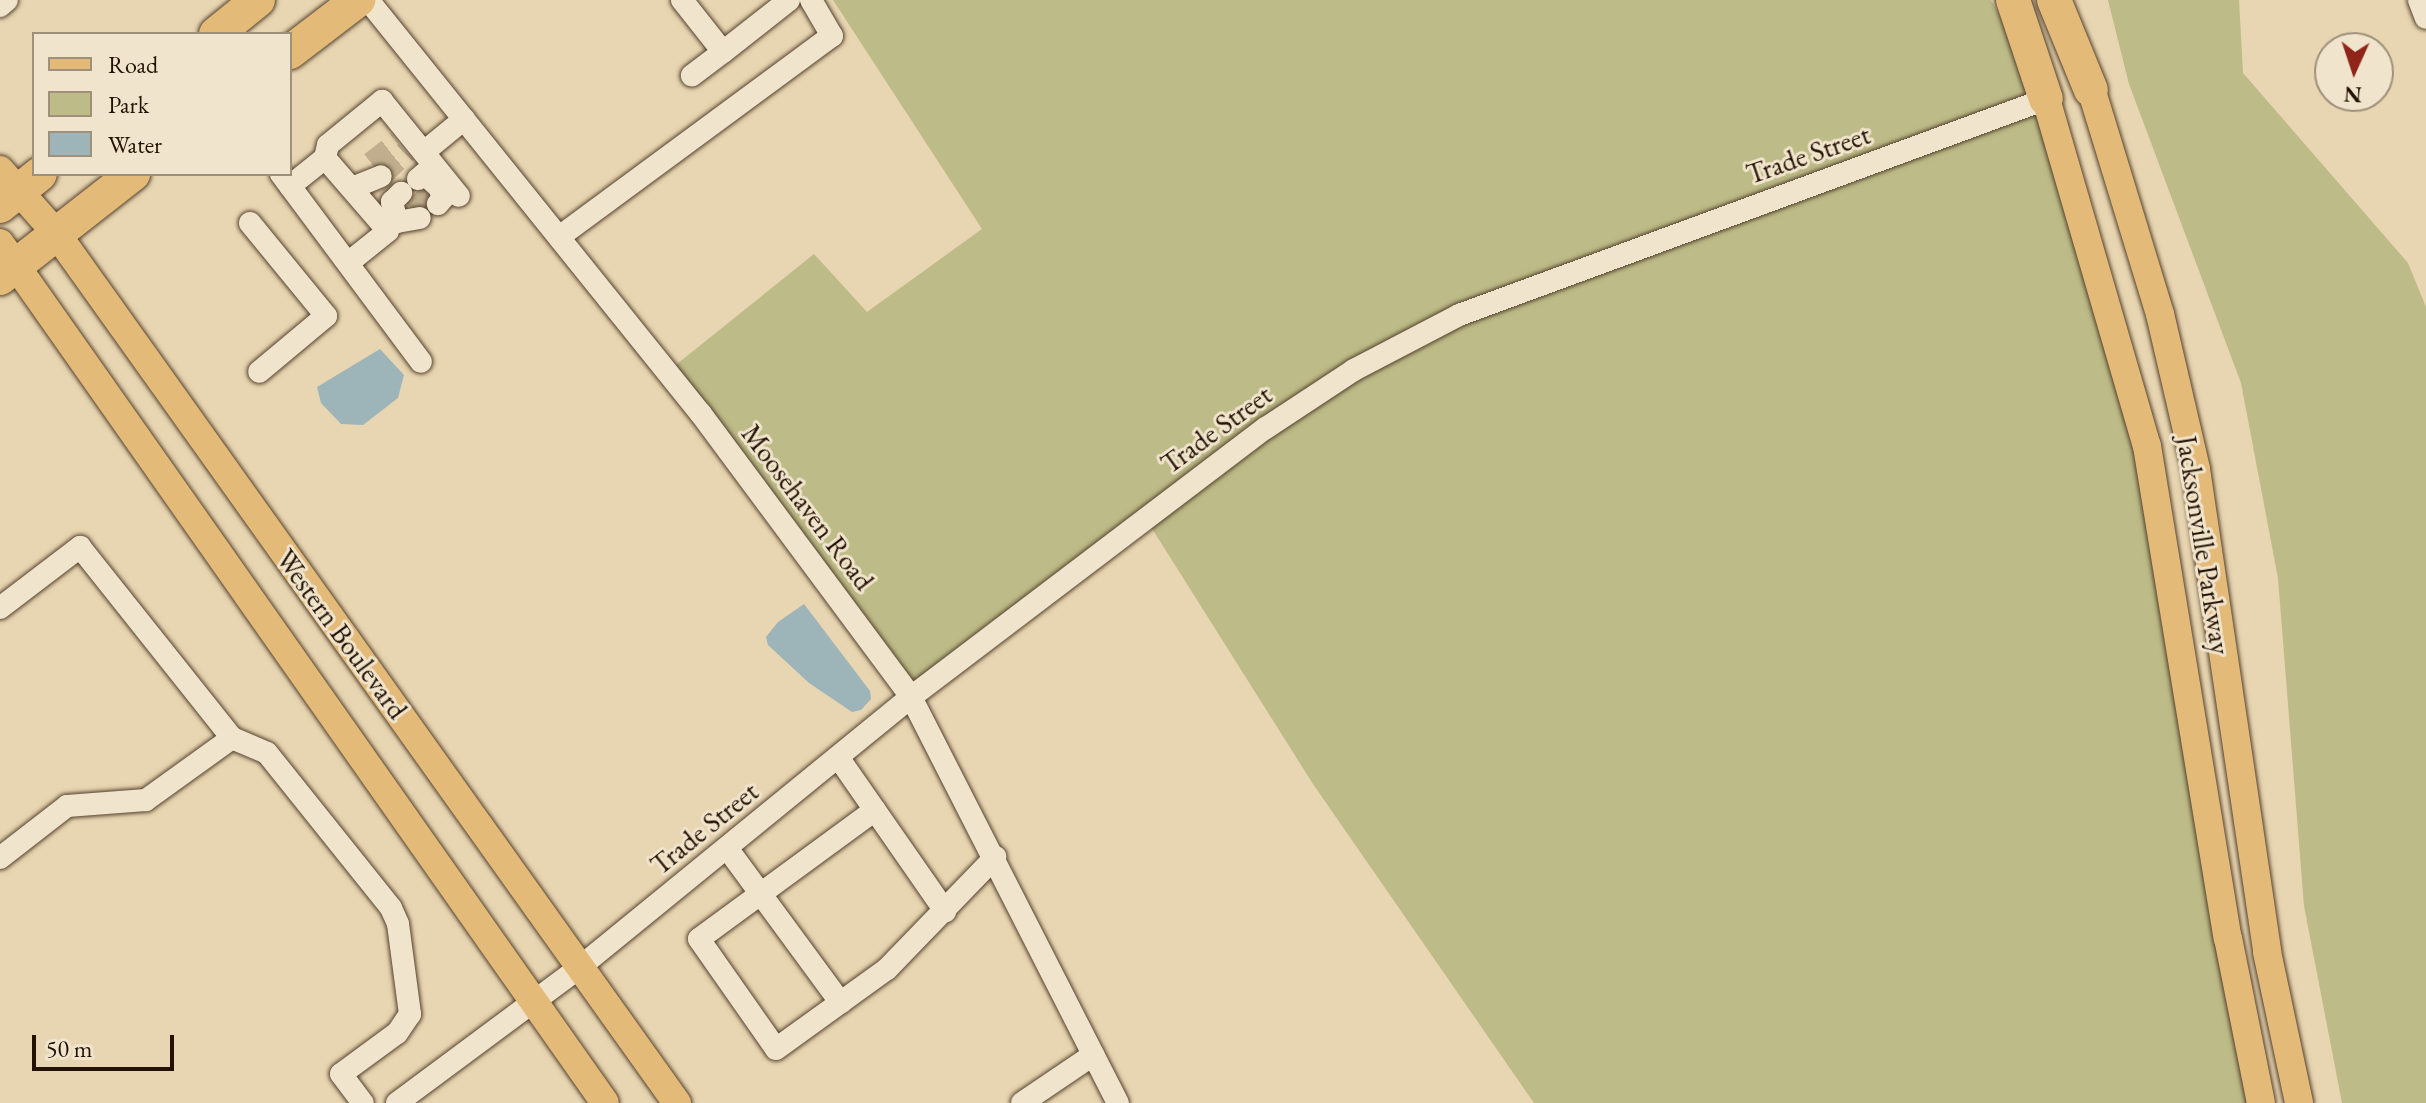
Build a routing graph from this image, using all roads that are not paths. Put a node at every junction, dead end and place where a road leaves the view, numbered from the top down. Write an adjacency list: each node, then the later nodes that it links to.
1 (7, 0): 12 (street)
2 (258, 0): 14 (highway)
3 (358, 0): 15 (highway)
4 (368, 0): 20 (street, Moosehaven Road)
5 (682, 0): 16 (street)
6 (789, 0): 16 (street)
7 (811, 0): 29 (street)
8 (2013, 0): 19 (highway, Jacksonville Parkway)
9 (2054, 0): 18 (highway, Jacksonville Parkway)
10 (2063, 0): 18 (main road)
11 (2419, 0): 13 (street)
12 (0, 6)
13 (2426, 18)
14 (218, 32)
15 (292, 50)
16 (723, 52): 17 (street)
17 (692, 75)
18 (2091, 90): 57 (main road, Jacksonville Parkway)
19 (2046, 99): 35 (street, Trade Street); 44 (main road, Jacksonville Parkway)
20 (464, 119): 21 (street); 29 (street, Moosehaven Road)
21 (410, 145): 22 (street); 26 (street)
22 (325, 158): 24 (street); 26 (street)
23 (130, 176): 28 (highway)
24 (285, 180): 31 (street)
25 (15, 185): 28 (main road, Western Boulevard)
26 (421, 199): 31 (street)
27 (250, 223): 33 (street)
28 (56, 233): 30 (highway); 45 (main road, Western Boulevard)
29 (559, 237): 35 (street, Moosehaven Road)
30 (5, 263): 46 (main road, Western Boulevard)
31 (348, 263): 32 (street)
32 (421, 362)
33 (259, 372)
34 (0, 608): 36 (street)
35 (911, 697): 37 (street, Trade Street); 40 (street, Moosehaven Road)
36 (232, 738): 41 (street); 49 (street)
37 (838, 757): 38 (street); 39 (street, Trade Street)
38 (875, 810): 42 (street); 43 (street)
39 (727, 848): 42 (street); 45 (street, Trade Street)
40 (995, 857): 43 (street); 48 (street, Moosehaven Road)
41 (0, 858)
42 (762, 896): 47 (street); 47 (street)
43 (945, 911): 47 (street)
44 (2228, 938): 55 (main road, Jacksonville Parkway); 56 (main road)
45 (580, 967): 46 (street, Trade Street); 52 (main road, Western Boulevard)
46 (533, 1001): 50 (street, Trade Street); 51 (main road, Western Boulevard)
47 (841, 1003)
48 (1093, 1055): 53 (street); 54 (street, Moosehaven Road)
49 (363, 1103)
50 (397, 1103)
51 (605, 1103)
52 (677, 1103)
53 (1022, 1103)
54 (1118, 1103)
55 (2261, 1103)
56 (2280, 1103)
57 (2299, 1103)

